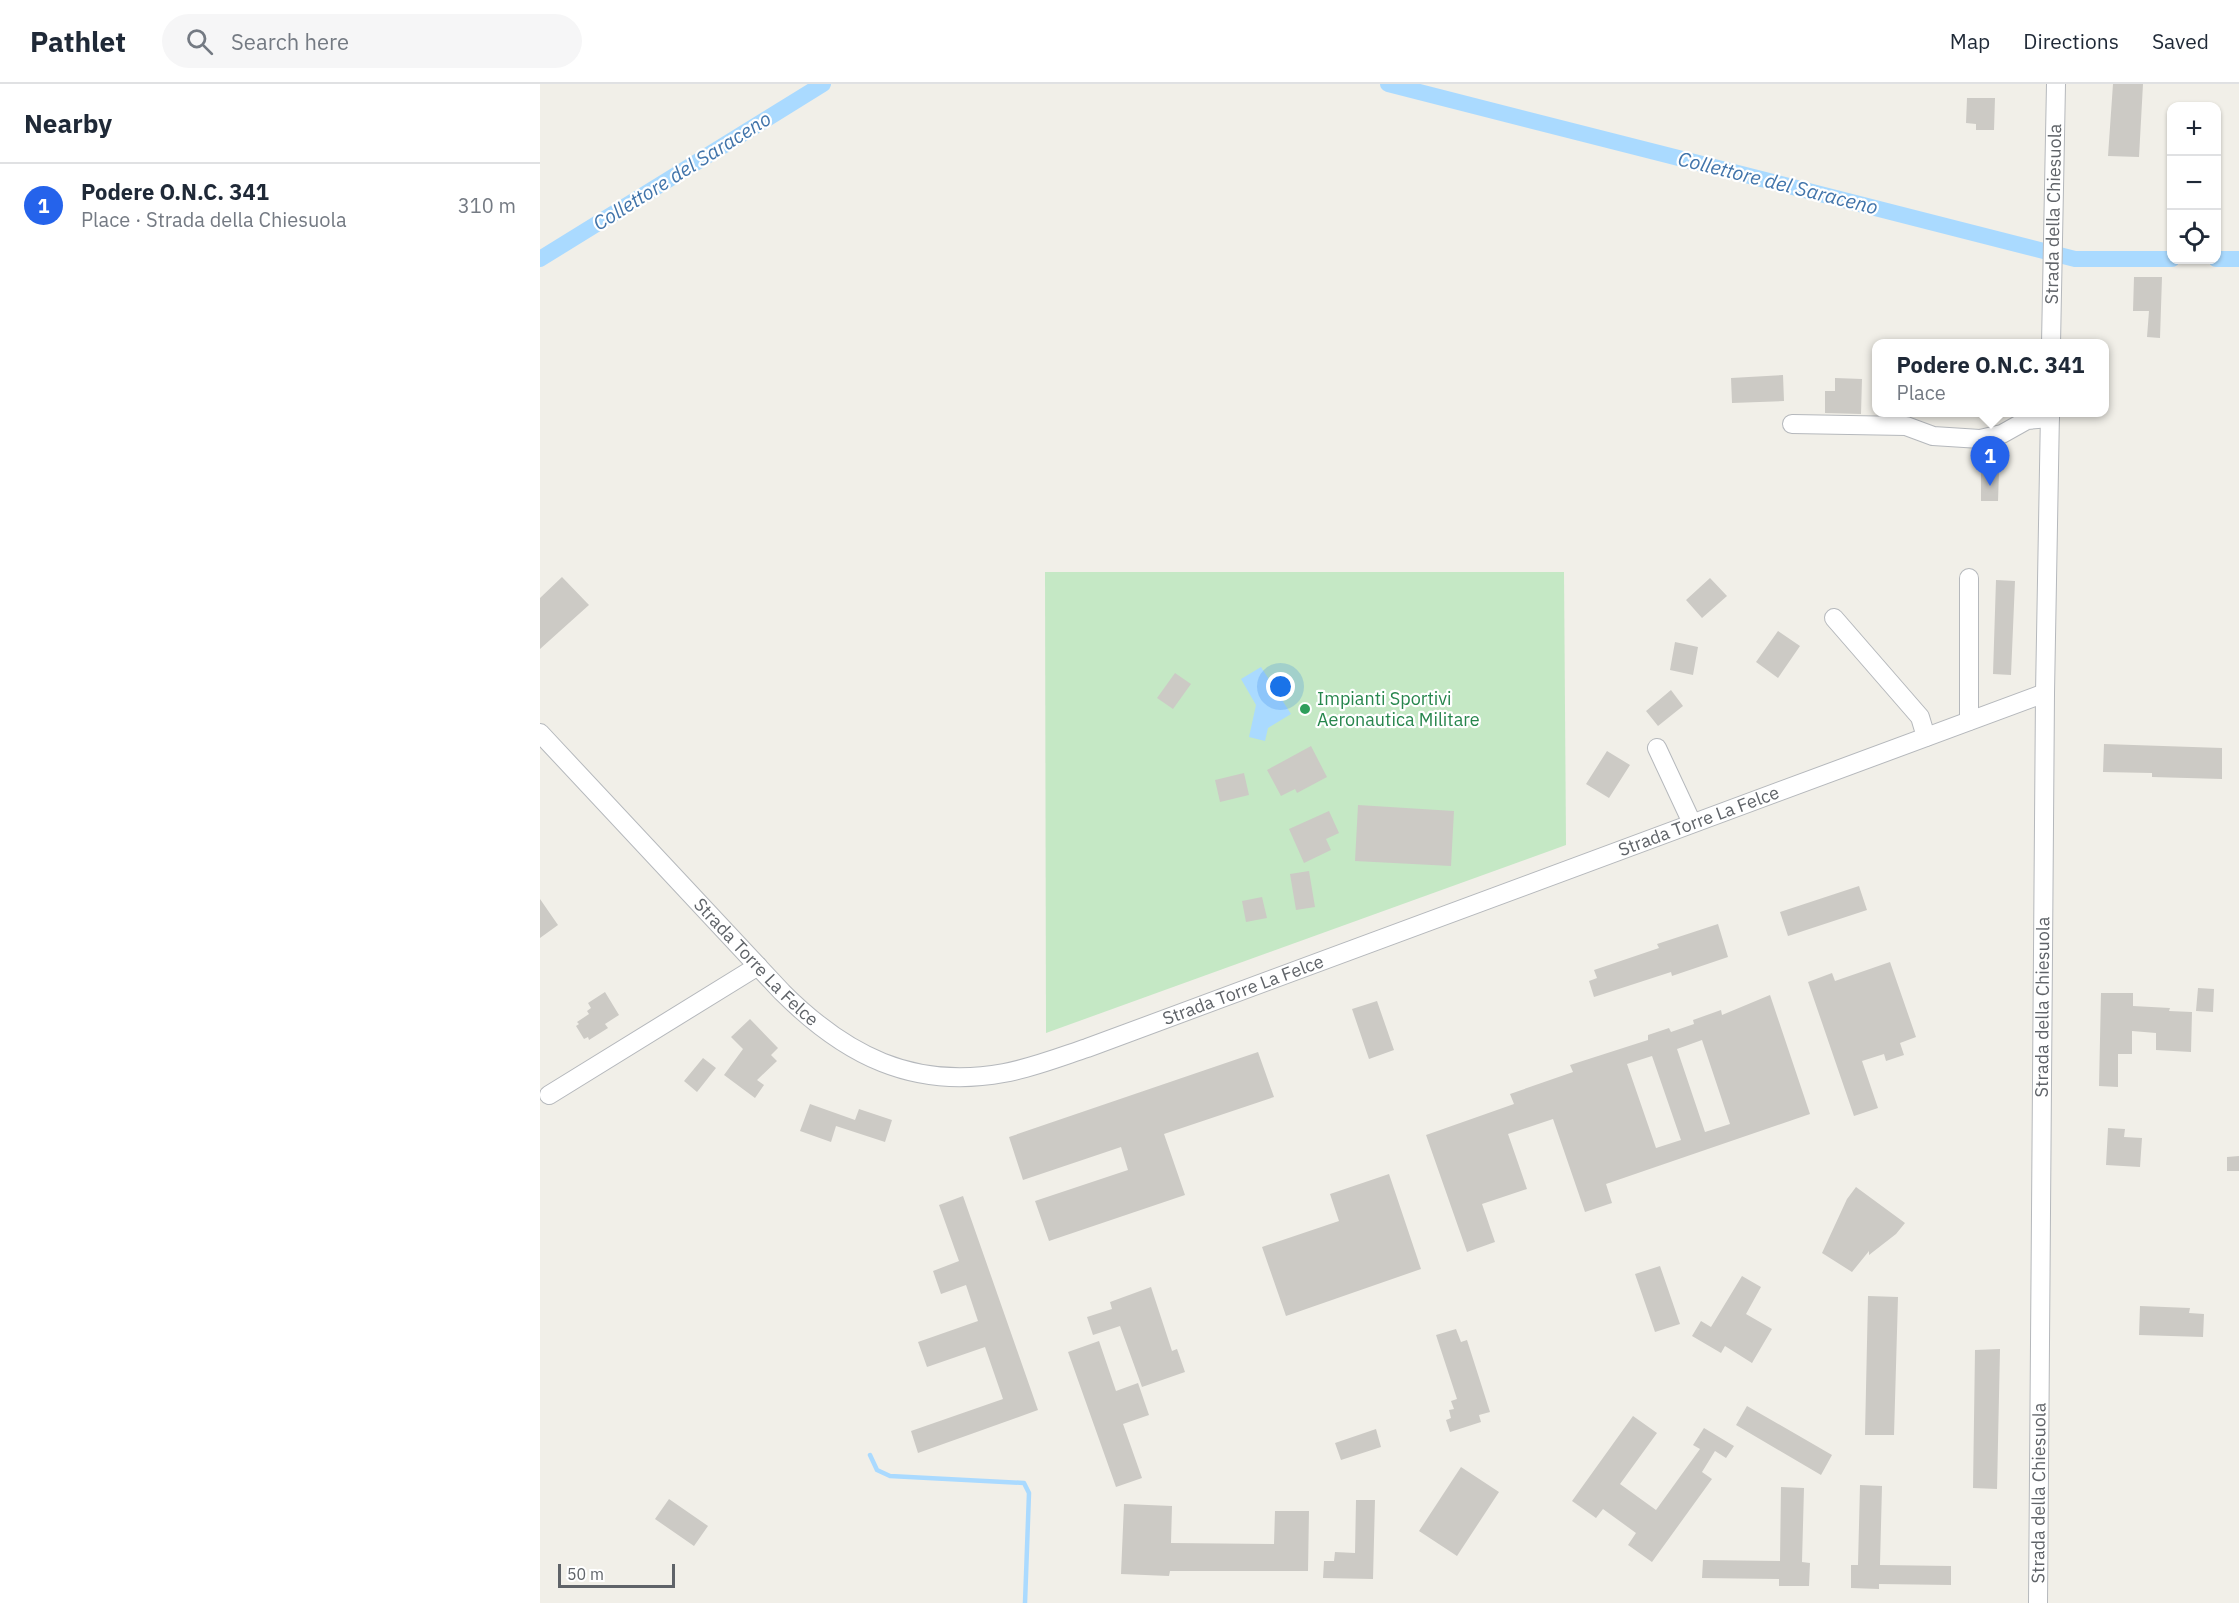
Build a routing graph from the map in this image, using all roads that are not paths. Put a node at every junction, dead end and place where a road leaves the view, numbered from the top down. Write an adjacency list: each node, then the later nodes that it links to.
1 (2056, 84): 2 (street, Strada della Chiesuola)
2 (2051, 339)
3 (2041, 417): 5 (street)
4 (2050, 417): 8 (street, Strada della Chiesuola)
5 (1792, 424)
6 (1969, 578): 9 (street)
7 (1834, 618): 11 (street)
8 (2045, 693): 9 (street, Strada Torre La Felce); 16 (street, Strada della Chiesuola)
9 (1969, 721): 11 (street, Strada Torre La Felce)
10 (540, 733): 14 (street, Strada Torre La Felce)
11 (1926, 736): 13 (street, Strada Torre La Felce)
12 (1657, 748): 13 (street)
13 (1692, 823): 14 (street, Strada Torre La Felce)
14 (758, 966): 15 (street)
15 (549, 1095)
16 (2038, 1603)

